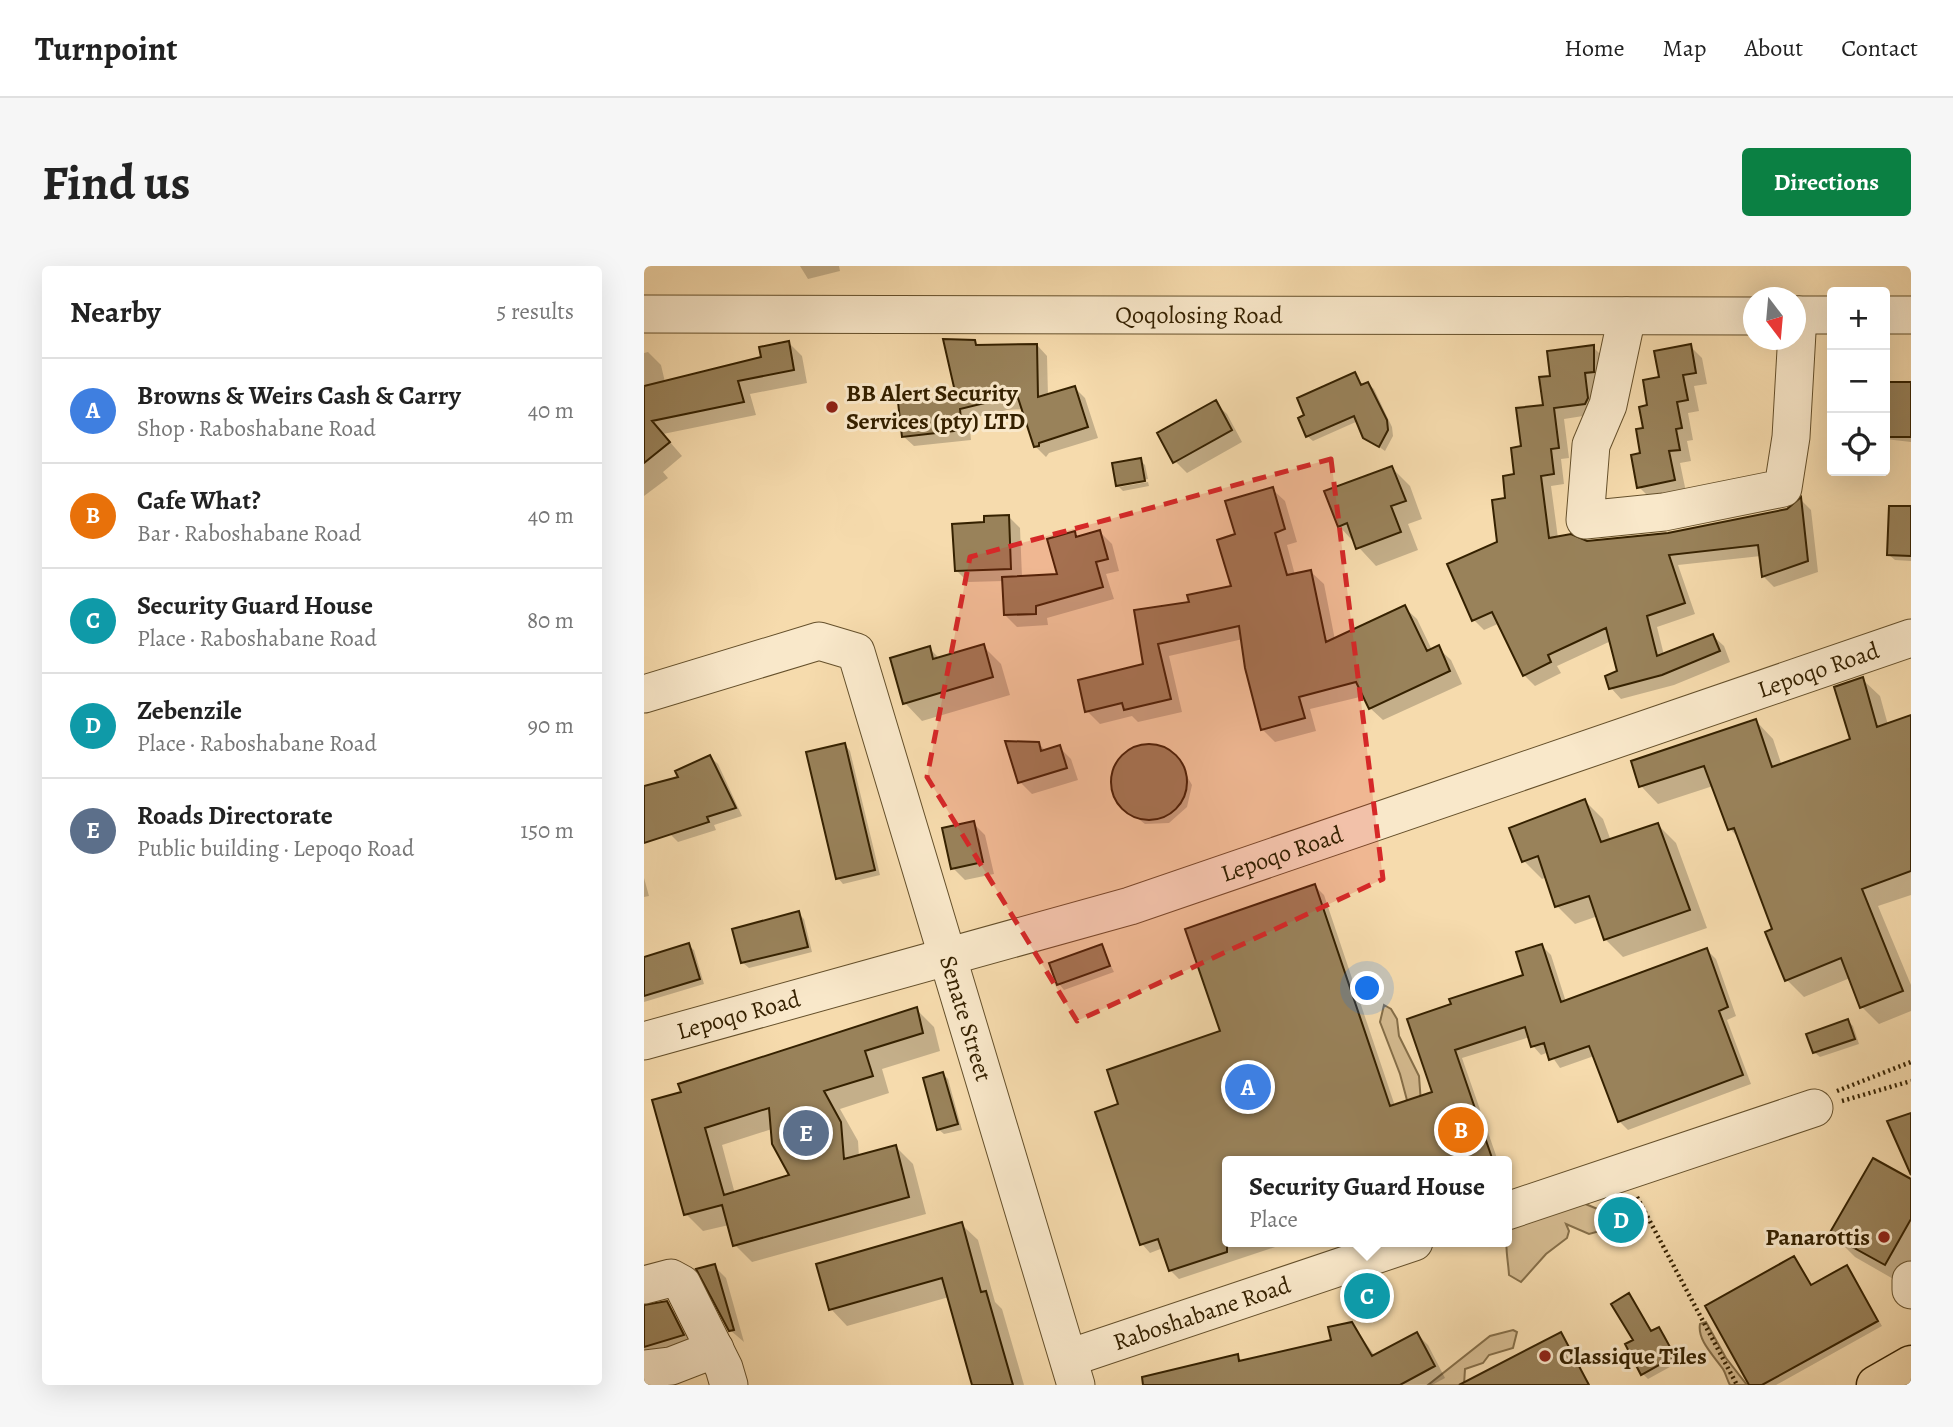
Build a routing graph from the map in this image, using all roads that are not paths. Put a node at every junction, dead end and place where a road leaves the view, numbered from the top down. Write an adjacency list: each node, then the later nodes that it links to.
1 (644, 314): 5 (street, Qoqolosing Road)
2 (1809, 315): 5 (street)
3 (1890, 315): 4 (street)
4 (1911, 315)
5 (1627, 316): 6 (street, Qoqolosing Road)
6 (1743, 316)
7 (1911, 638): 9 (street, Lepoqo Road)
8 (644, 694): 9 (street, Senate Street)
9 (948, 955): 10 (street, Lepoqo Road); 20 (street, Senate Street)
10 (644, 1041)
11 (1814, 1108): 12 (street)
12 (1512, 1209)
13 (1401, 1247): 20 (street, Raboshabane Road)
14 (1911, 1280): 16 (street)
15 (644, 1285): 17 (street)
16 (1911, 1290)
17 (715, 1349): 19 (street); 21 (street)
18 (1911, 1365): 22 (main road)
19 (644, 1369)
20 (1072, 1372)
21 (729, 1385)
22 (1876, 1385)

